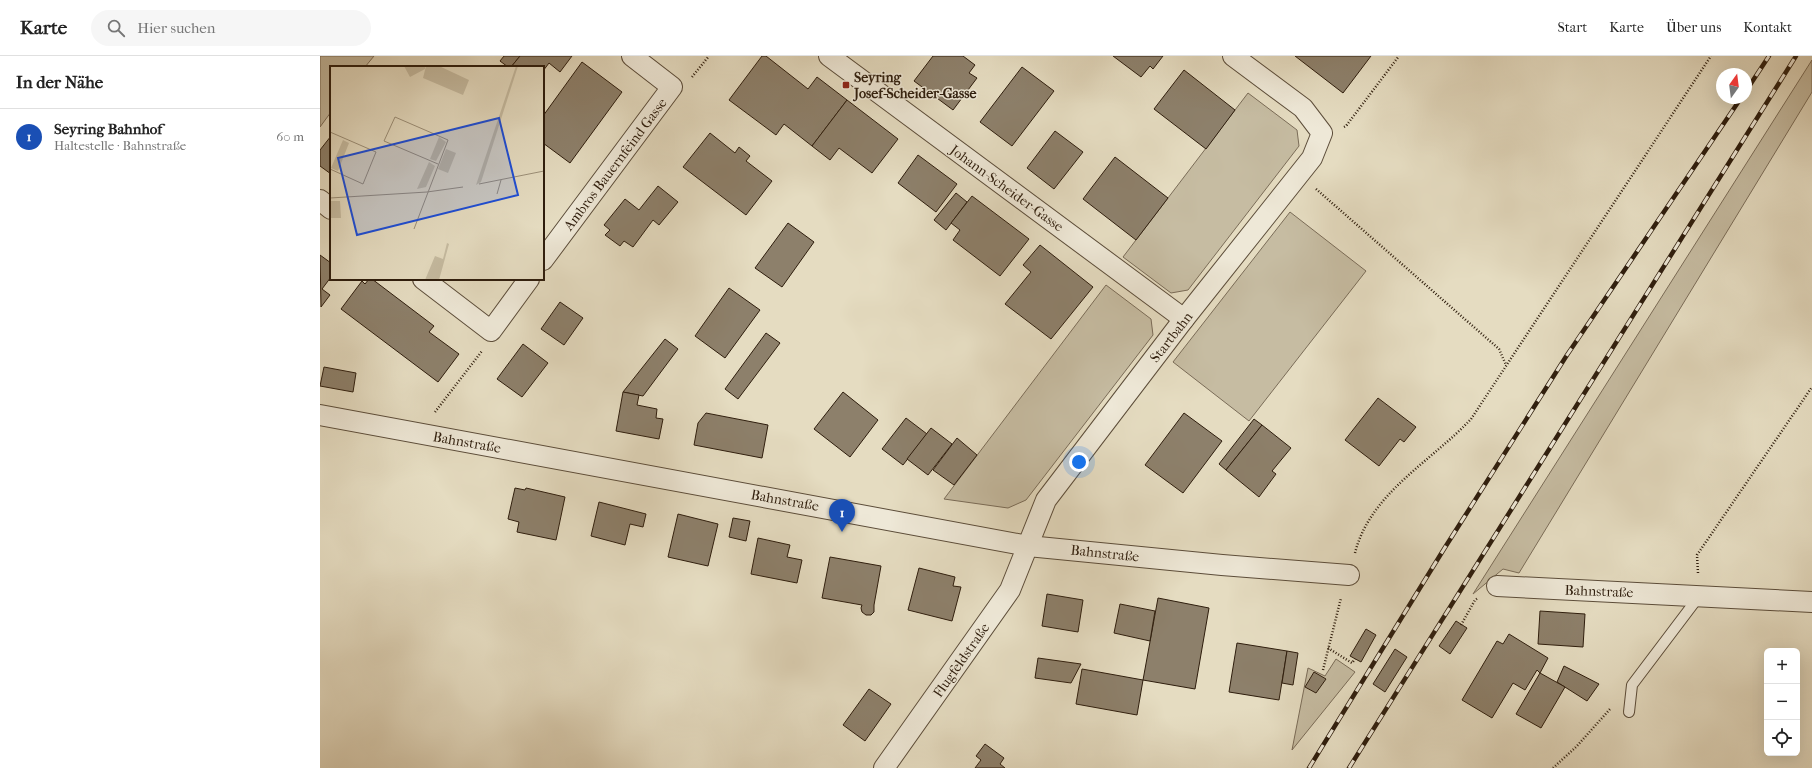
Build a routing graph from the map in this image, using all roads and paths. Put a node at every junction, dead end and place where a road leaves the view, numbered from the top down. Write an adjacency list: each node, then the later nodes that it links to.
1 (632, 56): 10 (street, Ambros Bauernfeind Gasse)
2 (829, 56): 13 (street, Johann-Scheider-Gasse)
3 (1233, 56): 6 (street)
4 (1399, 56): 6 (path)
5 (1711, 56): 15 (path)
6 (1322, 133): 7 (street, Startbahn)
7 (1299, 174): 13 (street, Startbahn); 15 (path)
8 (320, 200): 9 (street)
9 (330, 207)
10 (544, 259)
11 (424, 280): 14 (street)
12 (528, 280): 14 (street)
13 (1184, 319): 19 (street, Startbahn)
14 (491, 331): 18 (path)
15 (1506, 366): 20 (path)
16 (1812, 387): 22 (path)
17 (320, 415): 18 (street, Bahnstraße)
18 (418, 433): 19 (street, Bahnstraße)
19 (1028, 546): 20 (street, Bahnstraße); 30 (street, Flugfeldstraße)
20 (1349, 575): 25 (path)
21 (1497, 586): 22 (street, Bahnstraße); 24 (path)
22 (1700, 595): 23 (street, Bahnstraße); 28 (lane)
23 (1812, 602)
24 (1461, 625)
25 (1328, 648): 26 (path); 27 (path)
26 (1355, 659)
27 (1323, 670)
28 (1632, 685): 29 (lane); 31 (path)
29 (1629, 712)
30 (884, 768)
31 (1553, 768)

